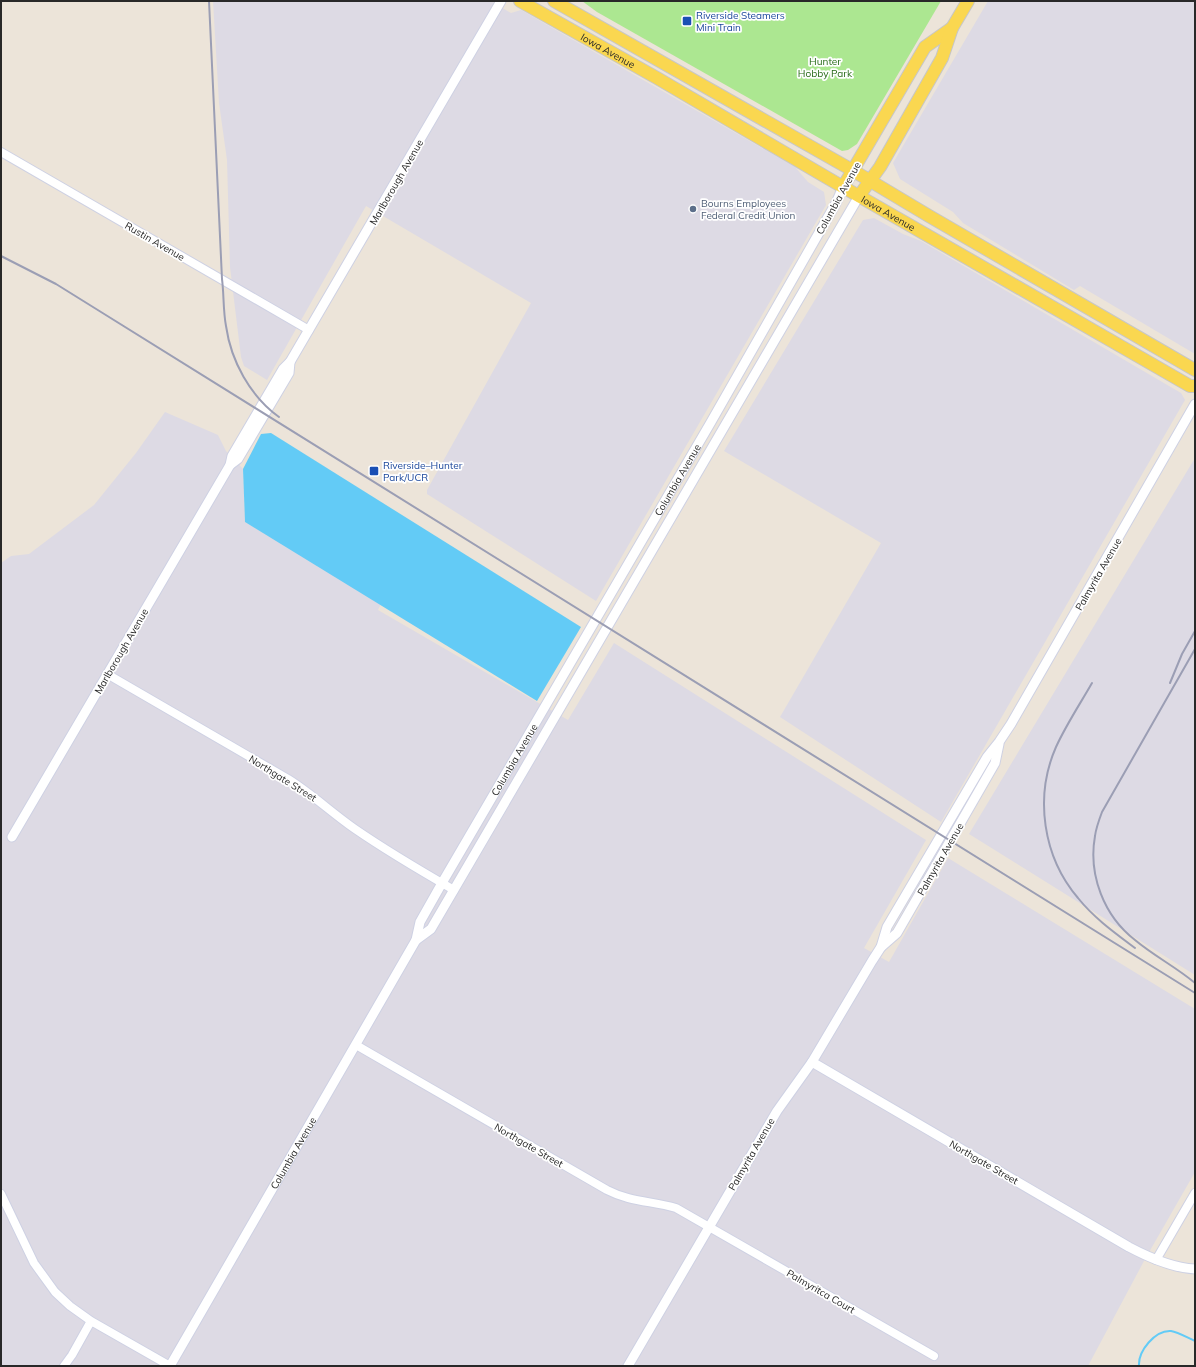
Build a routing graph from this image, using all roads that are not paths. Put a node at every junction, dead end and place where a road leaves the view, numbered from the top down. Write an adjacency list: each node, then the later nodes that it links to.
1 (502, 1): 11 (street, Marlborough Avenue)
2 (520, 1): 9 (main road, Iowa Avenue)
3 (554, 1): 7 (main road, Iowa Avenue)
4 (968, 1): 5 (main road, Columbia Avenue)
5 (952, 28): 7 (main road, Columbia Avenue); 8 (main road, Columbia Avenue)
6 (1, 152): 11 (street, Rustin Avenue)
7 (852, 170): 8 (main road, Iowa Avenue); 9 (main road, Columbia Avenue)
8 (871, 182): 10 (main road, Columbia Avenue); 15 (main road, Iowa Avenue)
9 (843, 188): 10 (main road, Iowa Avenue); 12 (street, Columbia Avenue)
10 (859, 196): 13 (street, Columbia Avenue); 17 (main road, Iowa Avenue)
11 (309, 330): 21 (street, Marlborough Avenue)
12 (759, 336): 13 (street); 14 (street, Columbia Avenue)
13 (773, 345): 16 (street, Columbia Avenue)
14 (740, 370): 16 (street); 19 (street, Columbia Avenue)
15 (1195, 370)
16 (754, 378): 20 (street, Columbia Avenue)
17 (1195, 386)
18 (1195, 404): 29 (street, Palmyrita Avenue)
19 (656, 517): 20 (street); 22 (street, Columbia Avenue)
20 (668, 525): 23 (street, Columbia Avenue)
21 (107, 674): 24 (street, Marlborough Avenue); 25 (street, Northgate Street)
22 (503, 780): 23 (street); 25 (street, Columbia Avenue)
23 (514, 786): 26 (street, Columbia Avenue)
24 (12, 837)
25 (442, 883): 26 (street, Northgate Street); 27 (street, Columbia Avenue)
26 (454, 890): 27 (street, Columbia Avenue)
27 (416, 940): 28 (street, Columbia Avenue)
28 (356, 1045): 32 (street, Northgate Street); 38 (street, Columbia Avenue)
29 (812, 1062): 32 (street, Palmyrita Avenue); 33 (street, Northgate Street)
30 (1195, 1193): 33 (street)
31 (1, 1194): 35 (street)
32 (709, 1226): 36 (street, Palmyritca Court); 39 (street, Palmyrita Avenue)
33 (1156, 1260): 34 (street, Northgate Street)
34 (1195, 1269)
35 (91, 1321): 37 (street); 38 (street)
36 (934, 1356)
37 (64, 1366)
38 (170, 1366)
39 (628, 1366)

